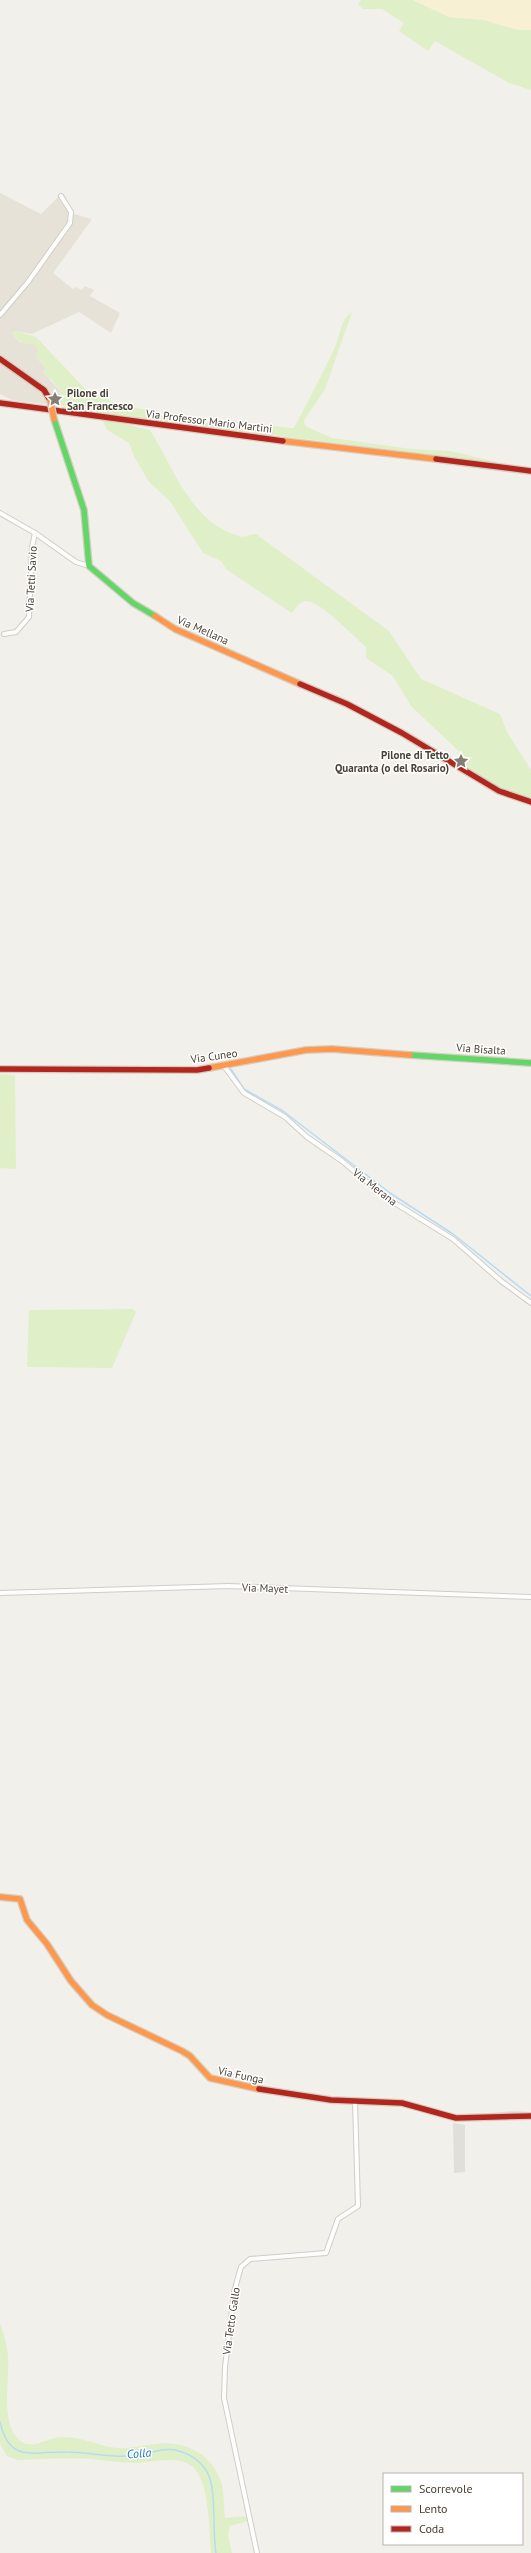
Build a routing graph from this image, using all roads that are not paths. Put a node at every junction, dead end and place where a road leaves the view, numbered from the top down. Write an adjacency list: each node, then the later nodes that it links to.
1 (61, 196): 2 (street)
2 (0, 315)
3 (0, 359): 8 (street, bridge)
4 (0, 403): 5 (street, Via Professor Mario Martini)
5 (531, 471)
6 (0, 512): 7 (street)
7 (35, 533): 8 (street); 9 (street, Via Tetti Savio)
8 (89, 566): 10 (street, Via Mellana)
9 (4, 634)
10 (531, 802)
11 (430, 1055): 12 (street, Via Bisalta); 13 (street, Via Cuneo)
12 (531, 1063)
13 (224, 1066): 14 (street, Via Cuneo); 15 (street, Via Merana)
14 (0, 1069)
15 (531, 1303)
16 (0, 1593): 17 (street, Via Mayet)
17 (531, 1597)
18 (0, 1897): 19 (street, Via Funga)
19 (355, 2102): 20 (street, Via Funga); 21 (street, Via Tetto Gallo)
20 (531, 2116)
21 (257, 2553)

